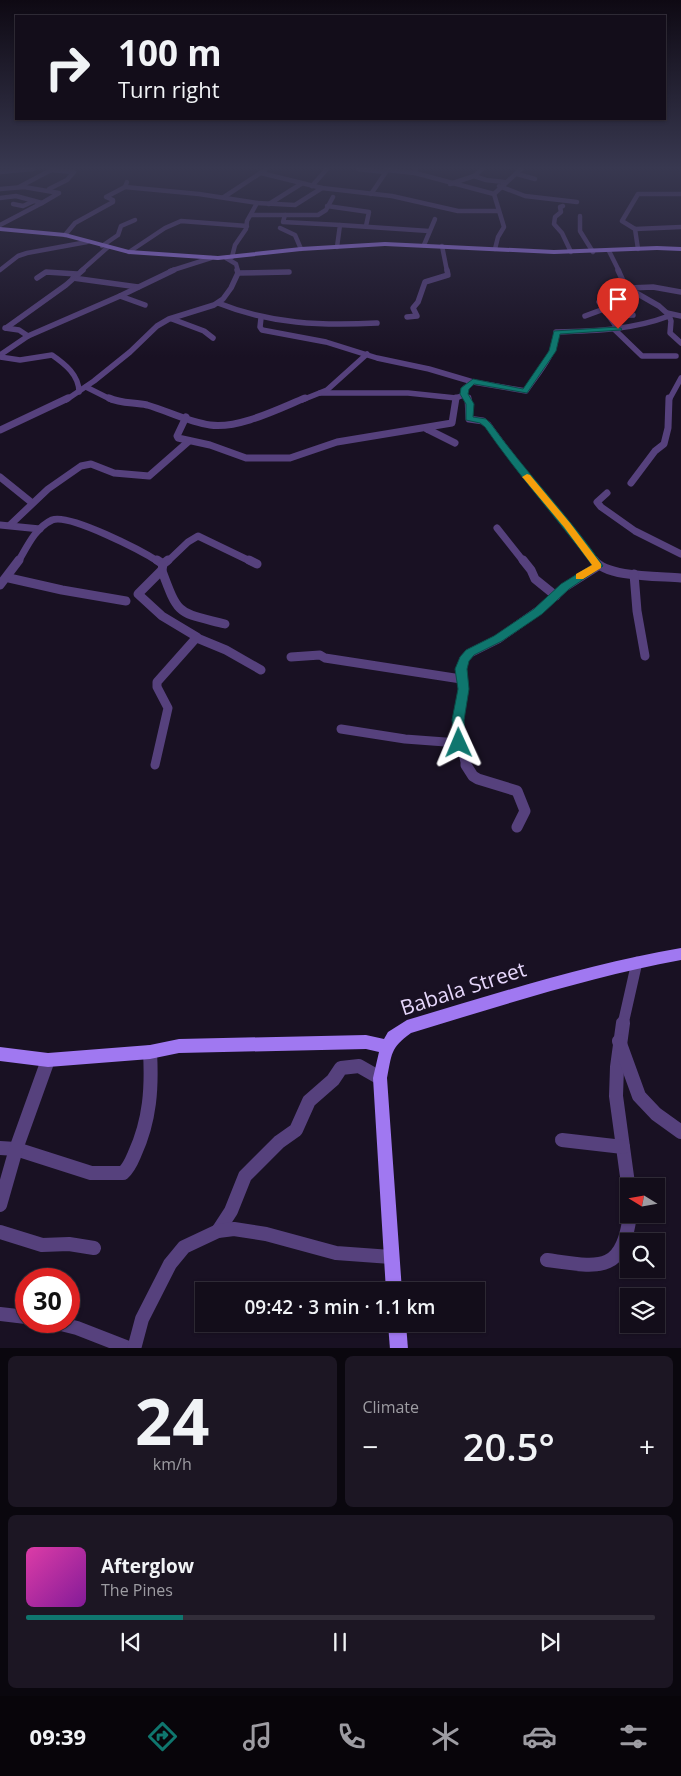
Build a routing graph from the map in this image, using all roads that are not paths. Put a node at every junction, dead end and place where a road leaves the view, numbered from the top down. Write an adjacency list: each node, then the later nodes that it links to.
1 (35, 232): 13 (main road)
2 (68, 232): 13 (street)
3 (119, 232): 17 (street)
4 (160, 232): 24 (street)
5 (243, 232): 28 (street)
6 (288, 232): 19 (street)
7 (339, 232): 18 (street)
8 (427, 232): 15 (street)
9 (501, 232): 20 (street)
10 (561, 232): 25 (street)
11 (581, 232): 26 (street)
12 (635, 232): 21 (street)
13 (65, 236): 14 (main road)
14 (87, 242): 17 (main road); 29 (street)
15 (424, 245): 16 (main road); 18 (main road)
16 (442, 246): 20 (main road); 47 (street)
17 (105, 247): 24 (main road); 32 (street)
18 (337, 247): 19 (main road)
19 (301, 249): 28 (main road)
20 (495, 249): 25 (main road)
21 (638, 249): 22 (main road); 23 (main road)
22 (681, 249)
23 (609, 251): 26 (main road); 35 (street)
24 (129, 252): 27 (main road)
25 (571, 252): 26 (main road)
26 (593, 252)
27 (212, 258): 28 (main road); 34 (street)
28 (229, 258): 31 (street)
29 (0, 270)
30 (289, 272): 31 (street)
31 (238, 273): 39 (street)
32 (75, 276): 33 (street); 34 (street); 51 (street)
33 (37, 278)
34 (138, 287): 37 (street)
35 (628, 288): 36 (street); 43 (street)
36 (681, 292)
37 (120, 296): 40 (street); 53 (street)
38 (599, 302): 41 (street)
39 (218, 303): 48 (street); 49 (street)
40 (144, 305)
41 (604, 309): 44 (street); 45 (street)
42 (633, 315): 45 (street)
43 (668, 315): 46 (street); 52 (street); 55 (street)
44 (585, 316)
45 (610, 316): 52 (street)
46 (681, 316)
47 (407, 317)
48 (261, 318): 50 (street); 56 (street)
49 (172, 319): 54 (street); 61 (street)
50 (377, 322)
51 (3, 328): 53 (street)
52 (616, 329): 58 (street); 60 (street)
53 (28, 336): 57 (street)
54 (213, 338)
55 (681, 343)
56 (367, 354): 60 (street); 64 (street)
57 (0, 356): 63 (street)
58 (676, 356)
59 (681, 378): 62 (street)
60 (473, 382): 65 (street)
61 (86, 387): 63 (street); 68 (street)
62 (672, 391): 66 (street); 74 (street)
63 (79, 392): 70 (street)
64 (320, 393): 67 (street); 68 (street)
65 (464, 394): 67 (street); 83 (street)
66 (681, 394)
67 (456, 398): 69 (street)
68 (186, 417): 71 (street)
69 (426, 429): 71 (street); 72 (street)
70 (0, 430)
71 (189, 441): 76 (street)
72 (455, 442)
73 (0, 477): 76 (street)
74 (631, 483)
75 (607, 493): 81 (street)
76 (31, 502): 78 (street)
77 (0, 525): 78 (street)
78 (10, 525): 80 (street)
79 (497, 528): 89 (street)
80 (40, 529): 84 (street); 86 (street)
81 (681, 554)
82 (257, 564): 84 (street)
83 (598, 566): 85 (street); 89 (street)
84 (162, 567): 91 (street); 92 (street)
85 (634, 574): 87 (street); 93 (street)
86 (9, 578): 88 (street); 90 (street)
87 (681, 578)
88 (0, 585)
89 (556, 596): 96 (street)
90 (126, 601)
91 (225, 624)
92 (196, 638): 95 (street); 99 (street)
93 (645, 656)
94 (291, 657): 96 (street)
95 (261, 670)
96 (461, 679): 98 (street)
97 (341, 729): 98 (street)
98 (459, 743): 100 (street)
99 (154, 765)
100 (517, 827)
101 (681, 954): 102 (main road, Babala Street)
102 (637, 962): 103 (street); 104 (main road, Babala Street)
103 (619, 1041): 109 (street); 111 (street)
104 (388, 1047): 105 (main road); 108 (main road, Babala Street)
105 (150, 1052): 107 (main road); 113 (street)
106 (0, 1054): 107 (main road)
107 (48, 1060): 113 (street)
108 (380, 1078): 117 (street); 120 (main road, Babala Street)
109 (681, 1132)
110 (562, 1140): 111 (street)
111 (623, 1147): 114 (street)
112 (0, 1148): 113 (street)
113 (16, 1149): 115 (street)
114 (627, 1178)
115 (0, 1205)
116 (630, 1223): 121 (street)
117 (218, 1231): 120 (street); 127 (street)
118 (0, 1232): 119 (street)
119 (94, 1248)
120 (391, 1257): 122 (main road, Babala Street)
121 (547, 1260)
122 (393, 1282)
123 (0, 1314): 124 (street)
124 (15, 1316)
125 (80, 1329): 127 (street)
126 (398, 1332): 128 (main road)
127 (132, 1348)
128 (399, 1348)

